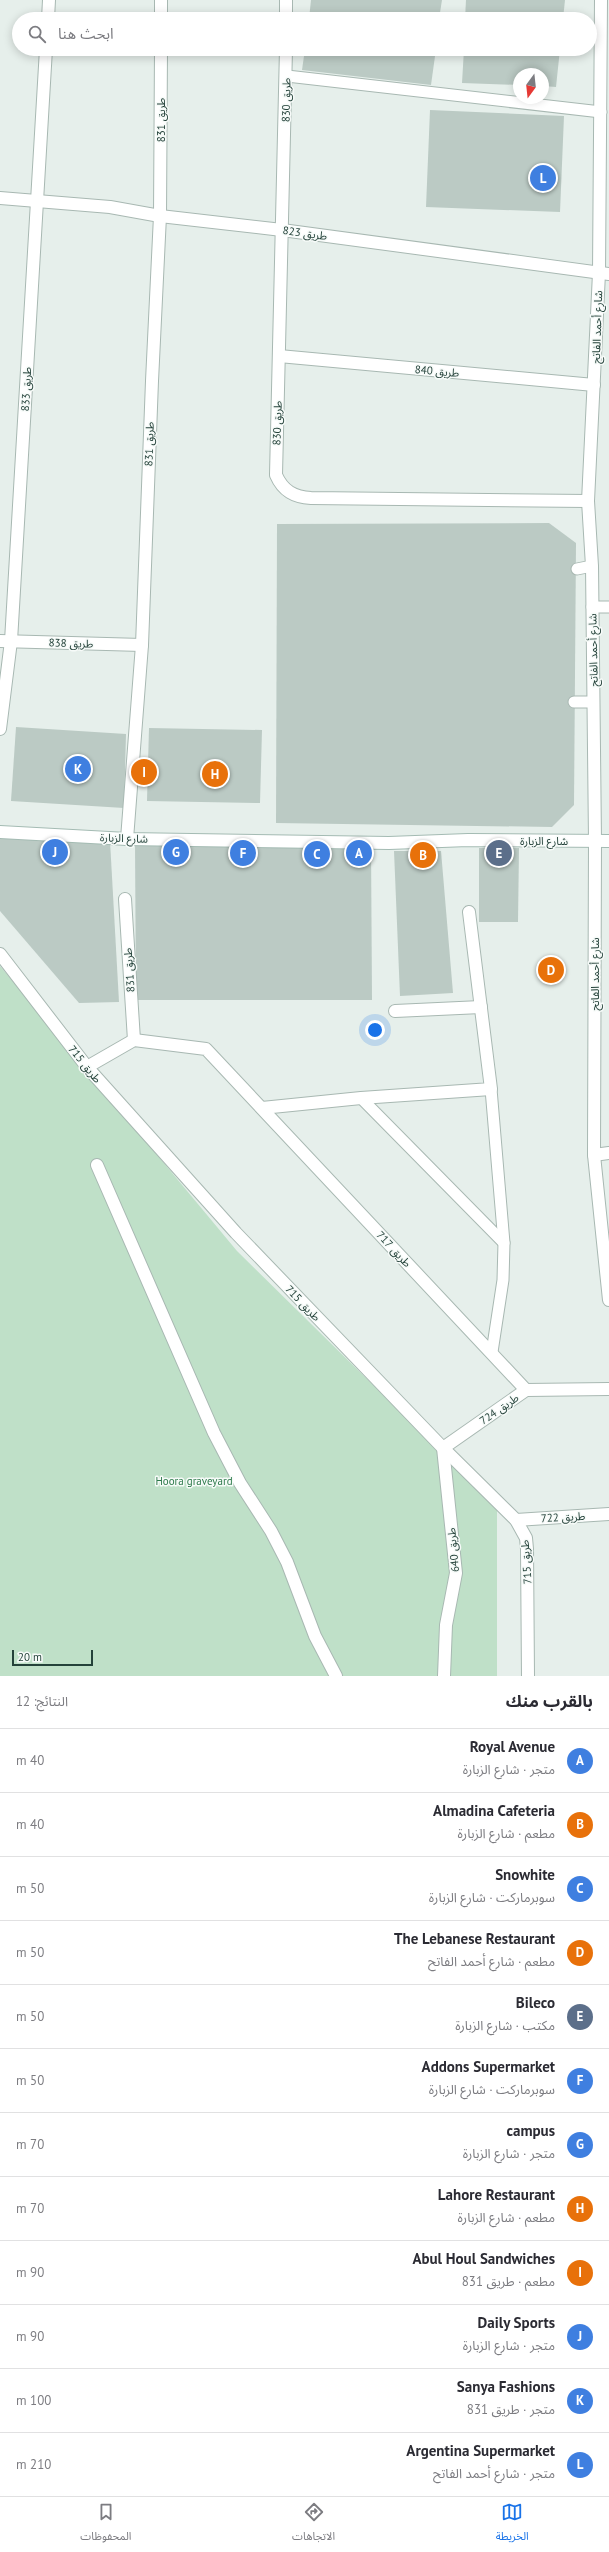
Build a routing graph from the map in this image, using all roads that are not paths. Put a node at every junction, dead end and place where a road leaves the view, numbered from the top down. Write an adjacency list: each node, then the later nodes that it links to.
1 (49, 0): 5 (street)
2 (161, 0): 6 (street)
3 (286, 0): 7 (street)
4 (601, 0): 12 (street, شارع أحمد الفاتح)
5 (48, 12)
6 (161, 12)
7 (286, 12)
8 (46, 56): 14 (street, طريق 833)
9 (161, 56): 15 (street, طريق 831)
10 (286, 56): 11 (street, طريق 830)
11 (287, 76): 12 (lane); 16 (street, طريق 830)
12 (601, 112): 17 (street, شارع أحمد الفاتح)
13 (0, 198): 14 (street, طريق 823)
14 (37, 201): 15 (street, طريق 823); 25 (street, طريق 833)
15 (160, 216): 16 (street, طريق 823); 26 (street, طريق 831)
16 (282, 230): 17 (street, طريق 823); 18 (street, طريق 830)
17 (604, 274): 19 (street, شارع أحمد الفاتح)
18 (279, 356): 19 (street, طريق 840); 20 (street, طريق 830)
19 (594, 385): 20 (street, شارع أحمد الفاتح)
20 (588, 501): 21 (street, شارع أحمد الفاتح)
21 (592, 566): 22 (lane); 23 (street, شارع أحمد الفاتح)
22 (576, 569)
23 (592, 607): 24 (lane); 28 (street, شارع أحمد الفاتح)
24 (609, 607)
25 (6, 641): 26 (street, طريق 838); 29 (street, طريق 833)
26 (142, 645): 31 (street, طريق 831)
27 (574, 702): 28 (lane)
28 (593, 702): 32 (street, شارع أحمد الفاتح)
29 (0, 729)
30 (0, 832): 31 (street, شارع الزبارة)
31 (127, 839): 32 (street, شارع الزبارة)
32 (595, 841): 33 (street, شارع الزبارة); 45 (street, شارع أحمد الفاتح)
33 (609, 841)
34 (125, 899): 39 (street, طريق 831)
35 (469, 912): 37 (street)
36 (0, 954): 40 (street, طريق 715)
37 (480, 1007): 38 (street); 41 (street)
38 (394, 1011)
39 (134, 1040): 40 (street); 43 (street, طريق 717)
40 (87, 1067): 52 (street, طريق 715)
41 (490, 1089): 42 (street); 47 (lane)
42 (361, 1098): 43 (street); 47 (lane)
43 (262, 1108): 49 (street, طريق 717)
44 (609, 1153): 45 (street)
45 (594, 1156): 48 (street, شارع أحمد الفاتح)
46 (97, 1165): 55 (street)
47 (504, 1243): 49 (lane)
48 (609, 1300)
49 (492, 1352): 51 (street, طريق 717)
50 (609, 1389): 51 (street, طريق 724)
51 (526, 1390): 52 (street, طريق 724)
52 (443, 1448): 54 (street, طريق 715); 56 (street, طريق 640)
53 (609, 1514): 54 (street, طريق 722)
54 (516, 1520): 57 (street, طريق 715)
55 (336, 1676)
56 (444, 1676)
57 (528, 1676)

